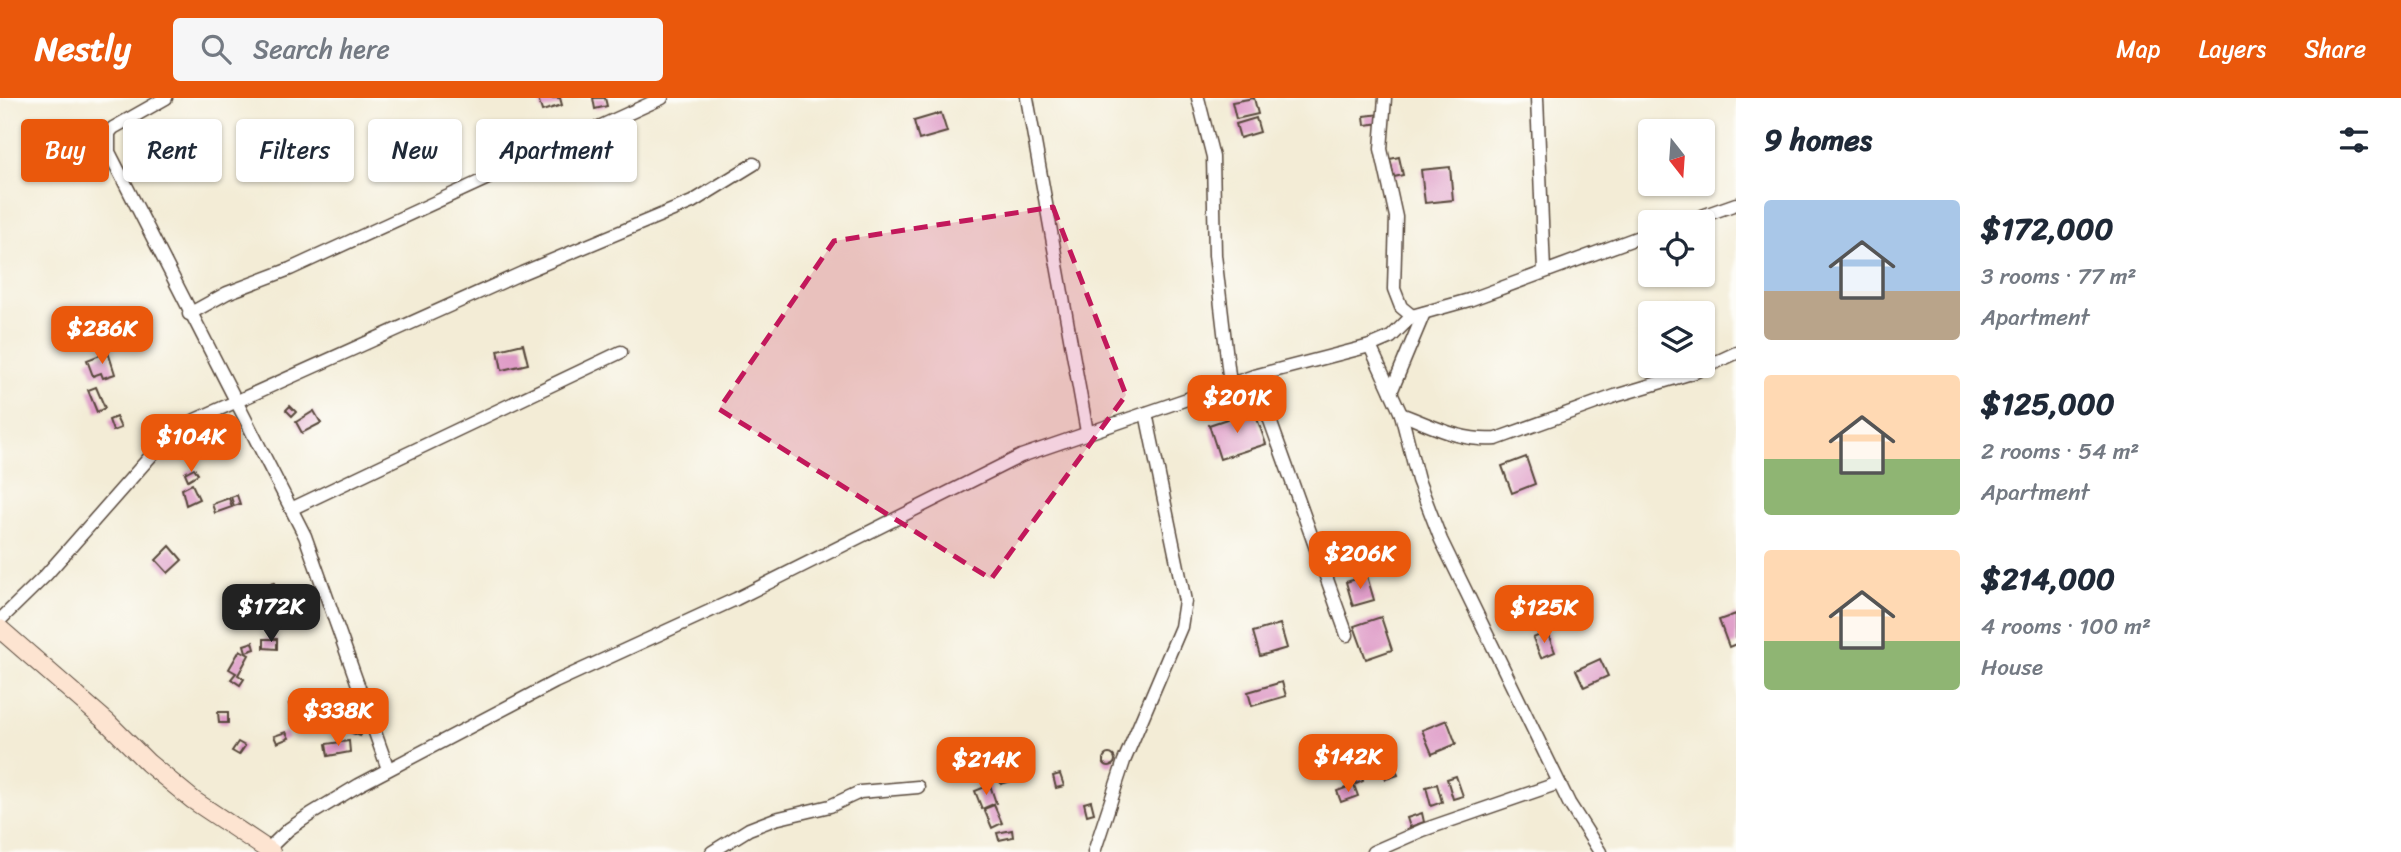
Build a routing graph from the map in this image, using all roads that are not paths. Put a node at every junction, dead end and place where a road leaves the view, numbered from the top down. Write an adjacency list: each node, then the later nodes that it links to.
1 (166, 98): 12 (street)
2 (662, 98): 12 (street)
3 (1027, 98): 23 (street)
4 (1198, 98): 18 (street)
5 (1385, 98): 13 (street)
6 (1537, 98): 11 (street)
7 (754, 164): 20 (street)
8 (1736, 204): 9 (street)
9 (1715, 211)
10 (1638, 237): 11 (street)
11 (1544, 271): 13 (street)
12 (189, 314): 20 (street)
13 (1418, 314): 14 (street); 19 (street)
14 (1370, 346): 17 (street); 19 (street)
15 (621, 352): 24 (street)
16 (1736, 353): 22 (street)
17 (1254, 376): 18 (street); 27 (street)
18 (1230, 384): 21 (street)
19 (1391, 391): 22 (street)
20 (234, 400): 24 (street); 25 (street)
21 (1146, 413): 23 (street); 33 (street)
22 (1401, 414): 29 (street)
23 (1087, 432): 28 (street)
24 (291, 509): 28 (street)
25 (0, 620)
26 (0, 629): 31 (street)
27 (1347, 635)
28 (388, 769): 31 (street)
29 (1559, 783): 34 (street); 35 (street)
30 (918, 787): 32 (street)
31 (269, 851)
32 (712, 852)
33 (1094, 852)
34 (1373, 852)
35 (1600, 852)

